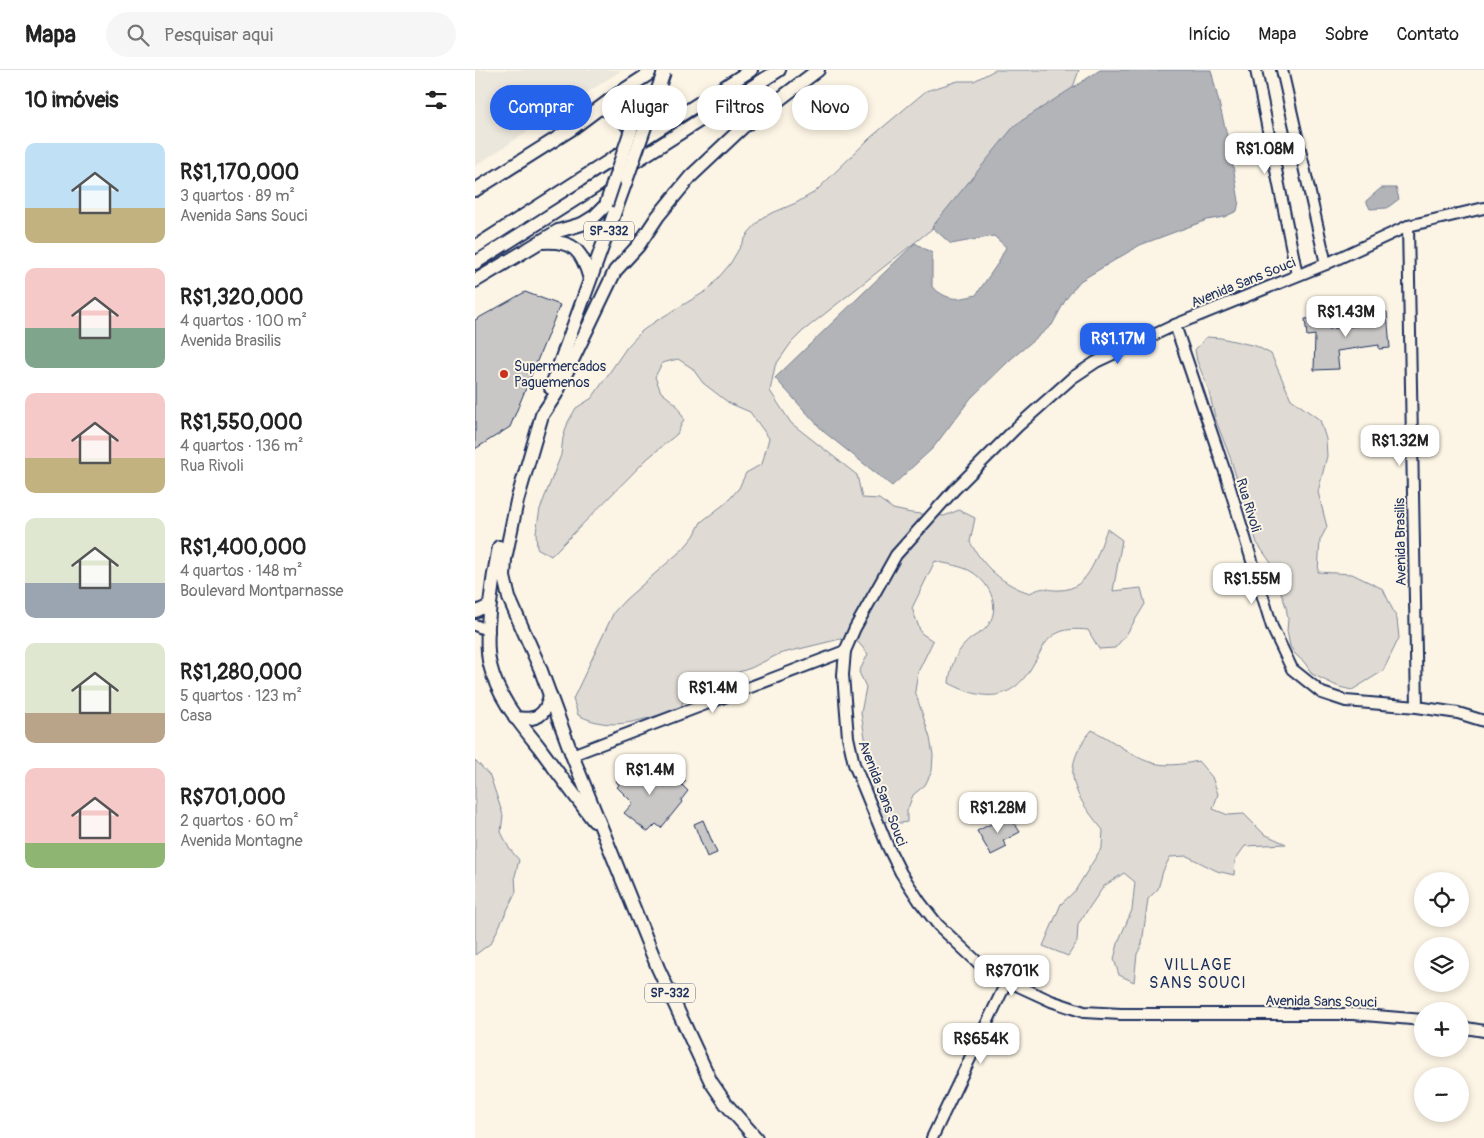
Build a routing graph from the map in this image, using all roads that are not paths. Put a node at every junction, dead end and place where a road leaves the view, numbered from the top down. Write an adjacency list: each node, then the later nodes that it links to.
1 (751, 70): 12 (main road)
2 (779, 70): 13 (main road)
3 (818, 70): 19 (main road)
4 (1256, 70): 15 (street)
5 (1282, 70): 14 (street)
6 (661, 71): 7 (main road); 16 (main road, SP-332, bridge)
7 (601, 108): 8 (main road); 11 (main road, bridge)
8 (475, 190)
9 (1484, 208): 10 (street, Avenida Sans Souci)
10 (1408, 226): 14 (street, Avenida Sans Souci); 26 (street, Avenida Brasilis)
11 (537, 243): 16 (main road); 17 (main road)
12 (475, 248)
13 (475, 263)
14 (1326, 264): 15 (street, Avenida Sans Souci)
15 (1297, 275): 18 (street, Avenida Sans Souci)
16 (590, 279): 19 (main road, SP-332)
17 (475, 281)
18 (1175, 325): 24 (street, Avenida Sans Souci); 26 (street, Rua Rivoli)
19 (542, 415): 20 (main road, SP-332); 25 (main road, SP-332)
20 (491, 604): 21 (street); 23 (main road, SP-332)
21 (475, 612)
22 (475, 625): 23 (street)
23 (489, 631): 27 (main road, SP-332)
24 (845, 651): 29 (street); 31 (street, Avenida Sans Souci)
25 (550, 695): 27 (main road); 29 (main road, SP-332)
26 (1417, 707): 28 (street, Rua Rivoli)
27 (515, 718): 30 (main road, SP-332)
28 (1484, 721)
29 (572, 755): 30 (main road, SP-332)
30 (605, 835): 35 (main road, SP-332)
31 (1007, 981): 32 (street, Avenida Sans Souci); 36 (street)
32 (1414, 1019)
33 (1469, 1028): 34 (street)
34 (1484, 1031)
35 (756, 1138)
36 (931, 1138)

